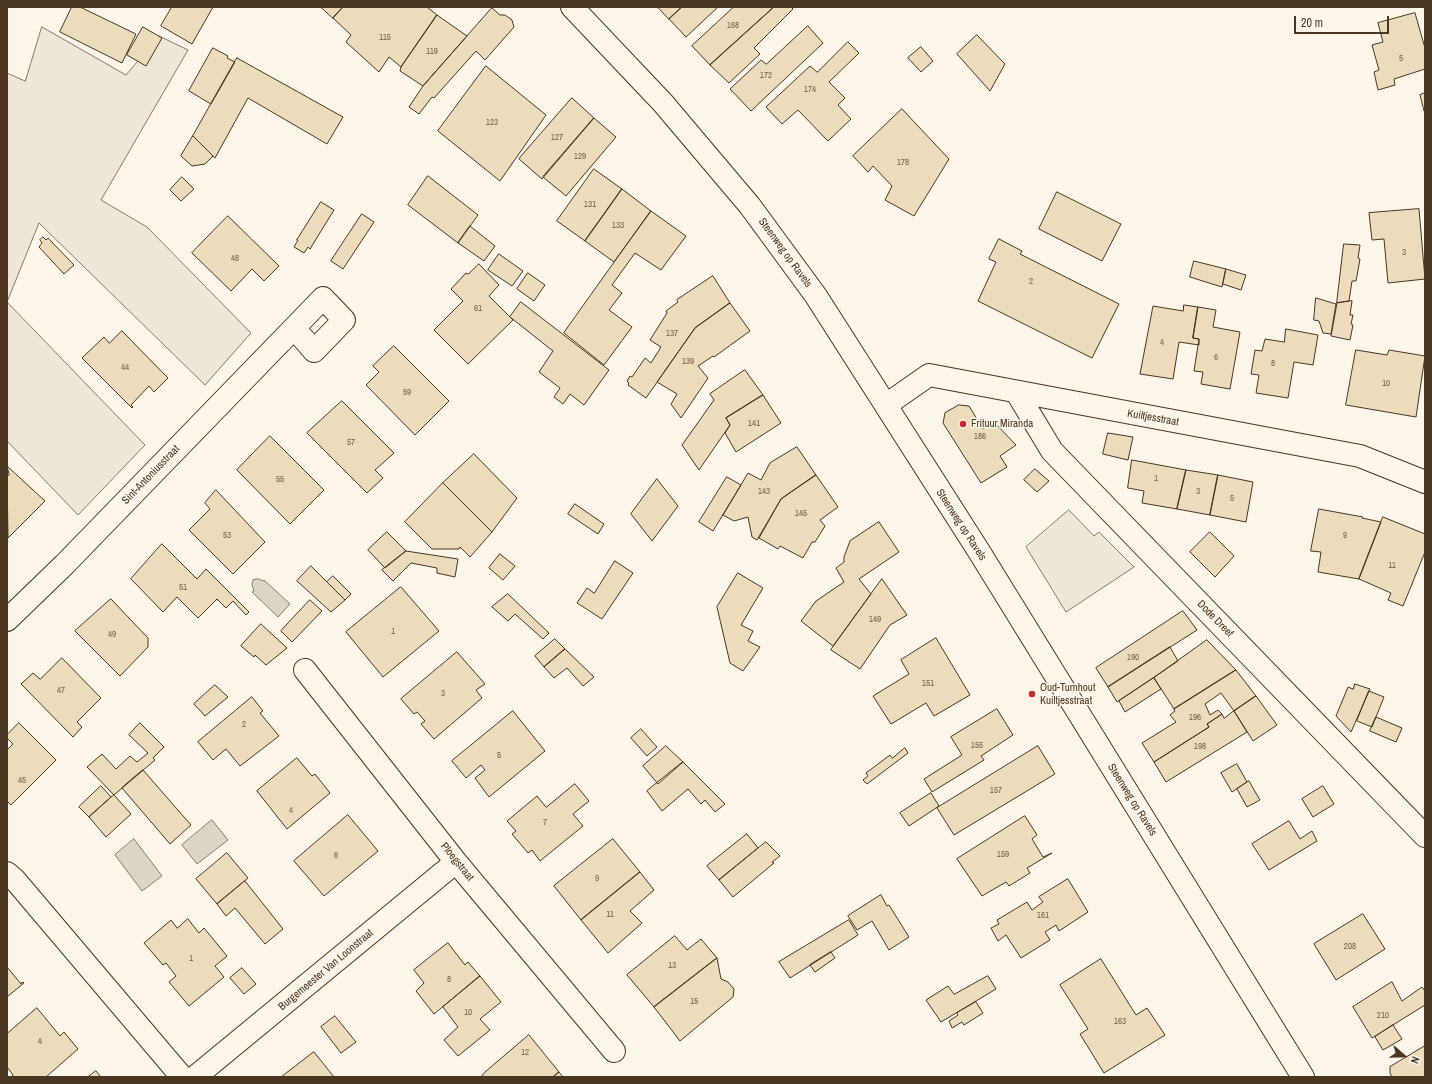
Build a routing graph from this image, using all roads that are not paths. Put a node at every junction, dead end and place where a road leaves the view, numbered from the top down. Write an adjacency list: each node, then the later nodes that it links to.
1 (572, 7): 4 (street, Steenweg op Ravels)
2 (294, 328): 6 (street, Sint-Antoniusstraat)
3 (1017, 393): 4 (street, Kuiltjesstraat); 5 (street, Kuiltjesstraat); 8 (street, Dode Dreef)
4 (886, 405): 14 (street, Steenweg op Ravels)
5 (1425, 482)
6 (7, 620)
7 (305, 670): 9 (street, Ploegstraat)
8 (1425, 836)
9 (456, 862): 11 (street, Ploegstraat); 13 (street, Burgemeester Van Loonstraat)
10 (7, 874): 12 (street)
11 (614, 1051)
12 (182, 1077)
13 (195, 1077)
14 (1303, 1077)

